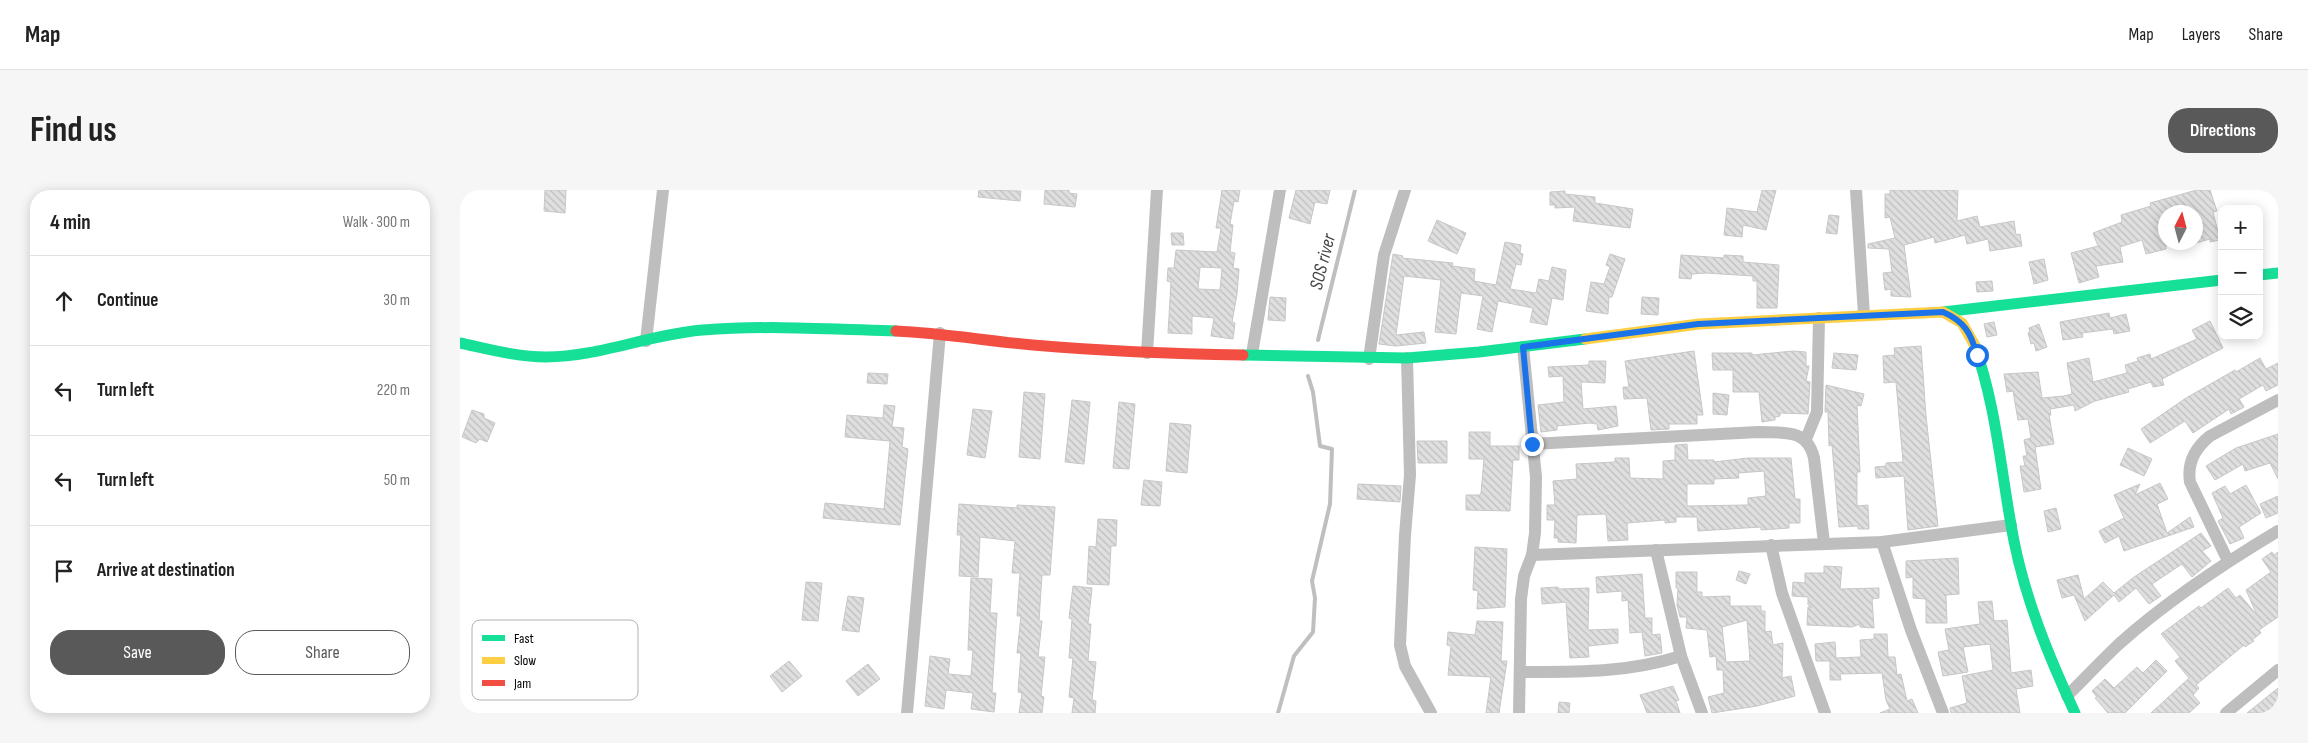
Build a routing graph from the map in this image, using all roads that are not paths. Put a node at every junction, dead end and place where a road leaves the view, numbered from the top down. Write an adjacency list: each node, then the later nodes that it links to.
1 (662, 190): 13 (street)
2 (1156, 190): 16 (street)
3 (1280, 190): 17 (street)
4 (1405, 190): 19 (street)
5 (1856, 190): 10 (street)
6 (2278, 273): 7 (street)
7 (2263, 275)
8 (2218, 280): 9 (street)
9 (1943, 312): 10 (street); 23 (street)
10 (1864, 315): 11 (street)
11 (1819, 318): 15 (street); 21 (street)
12 (940, 333): 13 (street); 16 (street); 35 (street)
13 (646, 341): 14 (street)
14 (460, 343)
15 (1523, 347): 18 (street); 22 (street)
16 (1147, 353): 17 (street)
17 (1252, 354): 19 (street)
18 (1407, 358): 19 (street); 36 (street)
19 (1369, 359)
20 (2278, 400): 30 (street)
21 (1806, 439): 22 (street); 26 (street)
22 (1532, 444): 29 (street)
23 (2011, 525): 25 (street); 34 (street)
24 (2278, 531): 30 (street)
25 (1882, 542): 26 (street); 40 (street)
26 (1824, 543): 27 (street)
27 (1771, 545): 28 (street); 39 (street)
28 (1656, 550): 29 (street); 31 (street)
29 (1532, 555): 33 (street)
30 (2228, 561): 34 (street)
31 (1681, 656): 33 (street); 38 (street)
32 (2278, 670): 42 (street)
33 (1521, 672): 37 (street)
34 (2067, 696): 41 (street)
35 (907, 713)
36 (1431, 713)
37 (1519, 713)
38 (1702, 713)
39 (1825, 713)
40 (1943, 713)
41 (2075, 713)
42 (2226, 713)

